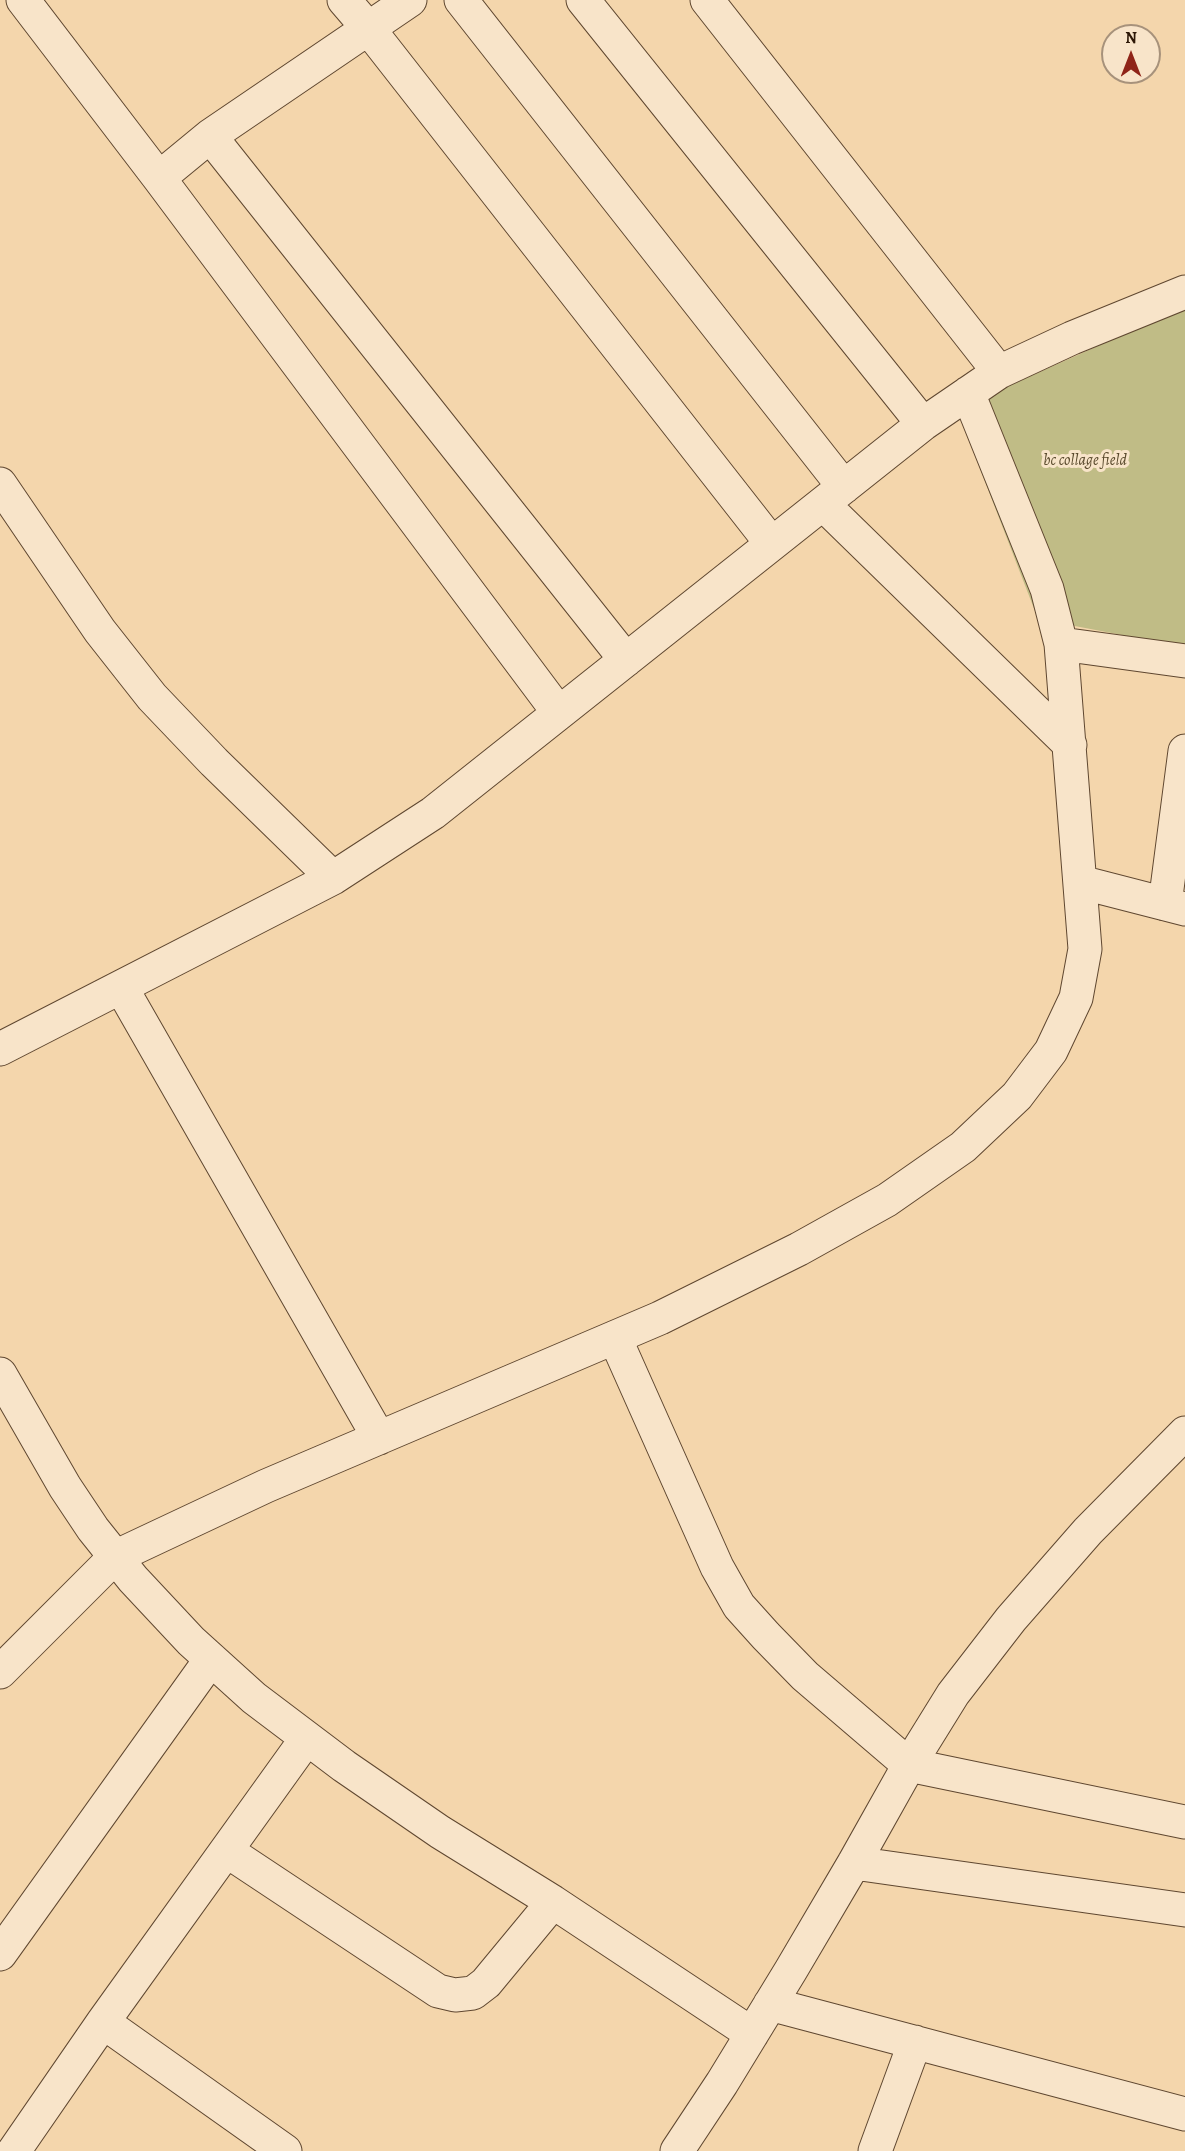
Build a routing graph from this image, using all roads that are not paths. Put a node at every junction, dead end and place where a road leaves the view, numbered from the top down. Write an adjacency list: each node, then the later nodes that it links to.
1 (23, 0): 9 (street)
2 (344, 0): 7 (street)
3 (410, 0): 7 (street)
4 (461, 0): 15 (street)
5 (583, 0): 13 (street)
6 (708, 0): 11 (street)
7 (368, 28): 8 (street); 16 (street)
8 (210, 136): 9 (street); 18 (street)
9 (159, 178): 20 (street)
10 (1185, 292): 11 (street)
11 (999, 372): 12 (street)
12 (968, 393): 13 (street); 17 (street)
13 (923, 424): 15 (street)
14 (0, 484): 23 (street)
15 (833, 496): 16 (street); 21 (street)
16 (772, 544): 18 (street)
17 (1061, 644): 19 (street); 21 (street)
18 (626, 660): 20 (street)
19 (1185, 661)
20 (559, 713): 23 (street)
21 (1070, 746): 24 (street)
22 (1185, 751): 25 (street)
23 (333, 878): 26 (street)
24 (1080, 882): 25 (street); 28 (street)
25 (1175, 907)
26 (121, 987): 27 (street); 31 (street)
27 (0, 1049)
28 (615, 1338): 31 (street); 36 (street)
29 (0, 1374): 32 (street)
30 (1185, 1433): 36 (street)
31 (379, 1438): 32 (street)
32 (115, 1557): 33 (street); 34 (street)
33 (211, 1659): 35 (street); 42 (street)
34 (0, 1672)
35 (307, 1738): 38 (street); 40 (street)
36 (909, 1765): 37 (street); 39 (street)
37 (1185, 1822)
38 (227, 1851): 40 (street); 44 (street)
39 (854, 1863): 41 (street); 43 (street)
40 (553, 1902): 45 (street)
41 (1185, 1910)
42 (0, 1954)
43 (770, 2004): 45 (street); 46 (street)
44 (103, 2022): 48 (street); 49 (street)
45 (752, 2034): 50 (street)
46 (915, 2042): 47 (street); 51 (street)
47 (1185, 2114)
48 (14, 2151)
49 (285, 2151)
50 (677, 2151)
51 (875, 2151)

